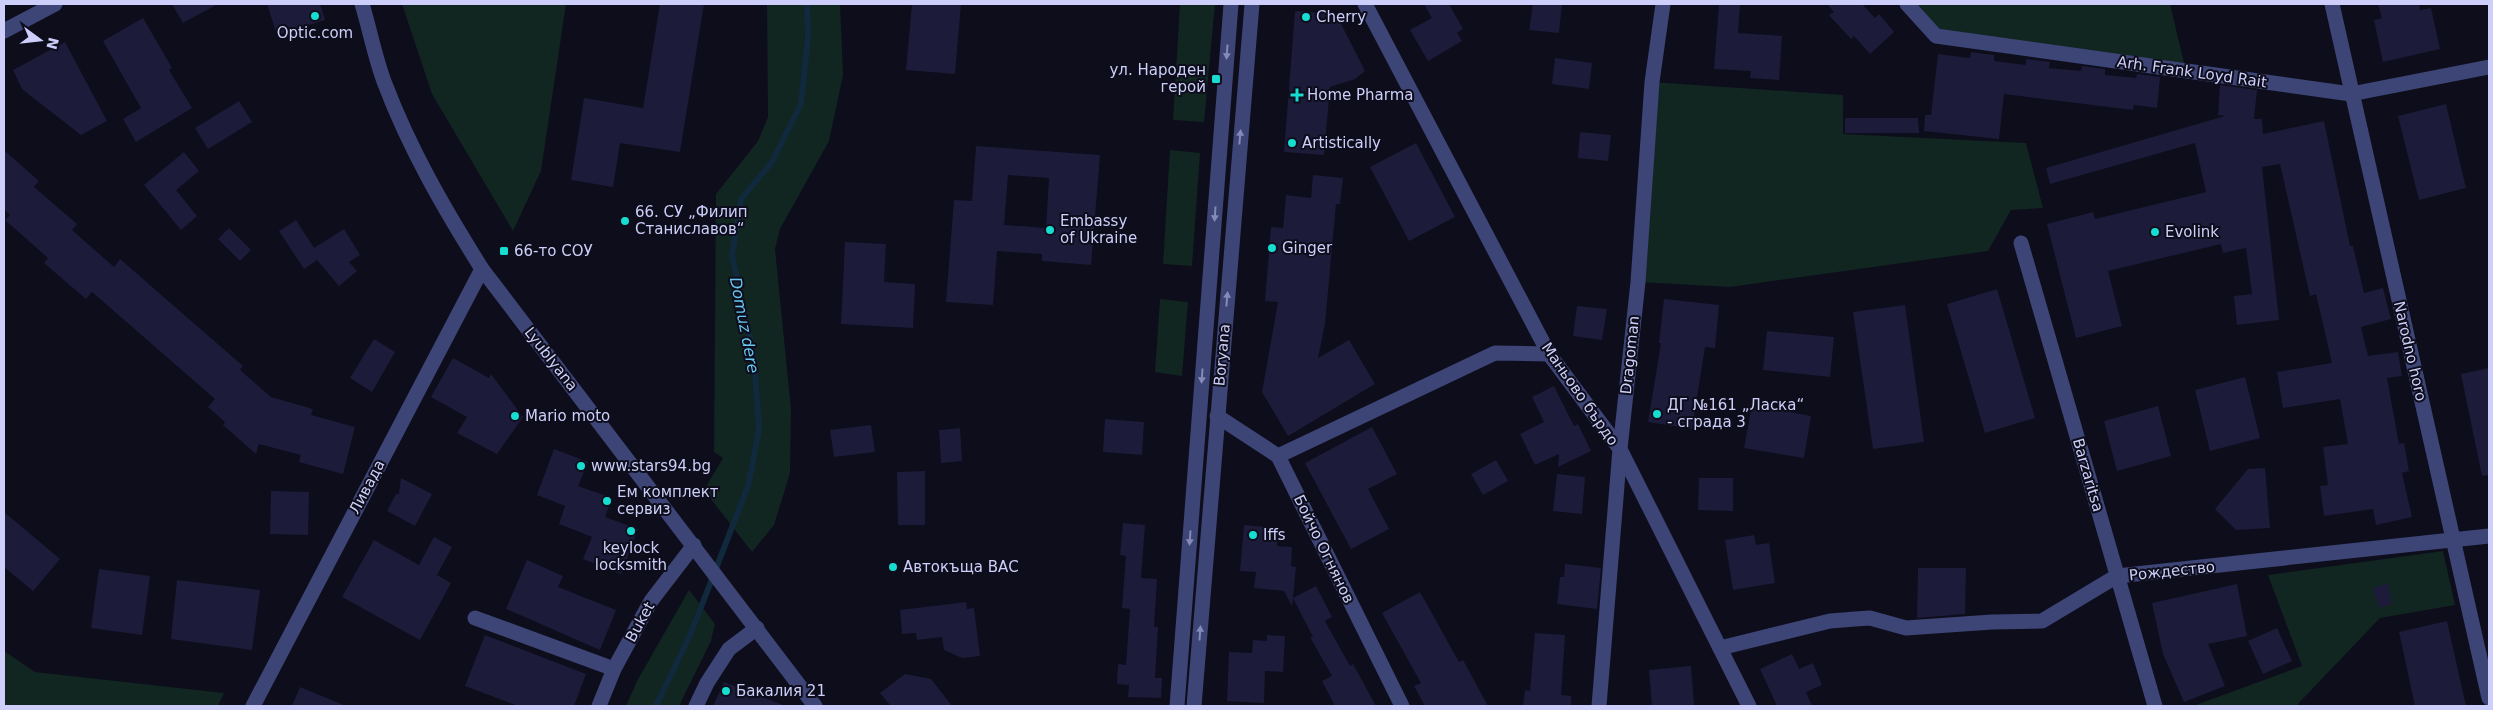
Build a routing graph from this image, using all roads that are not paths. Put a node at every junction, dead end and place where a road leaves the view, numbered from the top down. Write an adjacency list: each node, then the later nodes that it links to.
1 (55, 4): 9 (street)
2 (362, 4): 13 (street, Lyublyana)
3 (1231, 4): 31 (street, Boryana, one-way to 31)
4 (1252, 4): 15 (street, Boryana, one-way to 4)
5 (1365, 4): 14 (street, Маньово бърдо)
6 (1663, 4): 16 (street, Dragoman)
7 (1907, 4): 11 (street, Arh. Frank Loyd Rait)
8 (2332, 4): 11 (street, Narodno horo)
9 (4, 30)
10 (2489, 67): 11 (street, Arh. Frank Loyd Rait)
11 (2351, 94): 19 (street, Narodno horo)
12 (2021, 243): 21 (street, Barzaritsa)
13 (482, 269): 20 (street, Lyublyana); 27 (street, Ливада)
14 (1549, 354): 16 (street, Маньово бърдо); 17 (street)
15 (1217, 416): 17 (street); 32 (street, Boryana, one-way to 15)
16 (1620, 449): 24 (street, Маньово бърдо); 34 (street, Dragoman)
17 (1278, 456): 33 (street, Бойчо Огнянов)
18 (2489, 536): 19 (street, Рождество)
19 (2453, 540): 21 (street, Рождество); 26 (street, Narodno horo)
20 (698, 550): 23 (street, Lyublyana); 25 (street, Buket)
21 (2117, 576): 24 (street, Рождество); 36 (street, Barzaritsa)
22 (475, 618): 25 (street)
23 (757, 628): 29 (street); 30 (street, Lyublyana)
24 (1720, 648): 35 (street, Маньово бърдо)
25 (614, 669): 28 (street, Buket)
26 (2489, 698)
27 (253, 706)
28 (599, 706)
29 (696, 706)
30 (815, 706)
31 (1177, 706)
32 (1194, 706)
33 (1402, 706)
34 (1599, 706)
35 (1750, 706)
36 (2155, 706)

